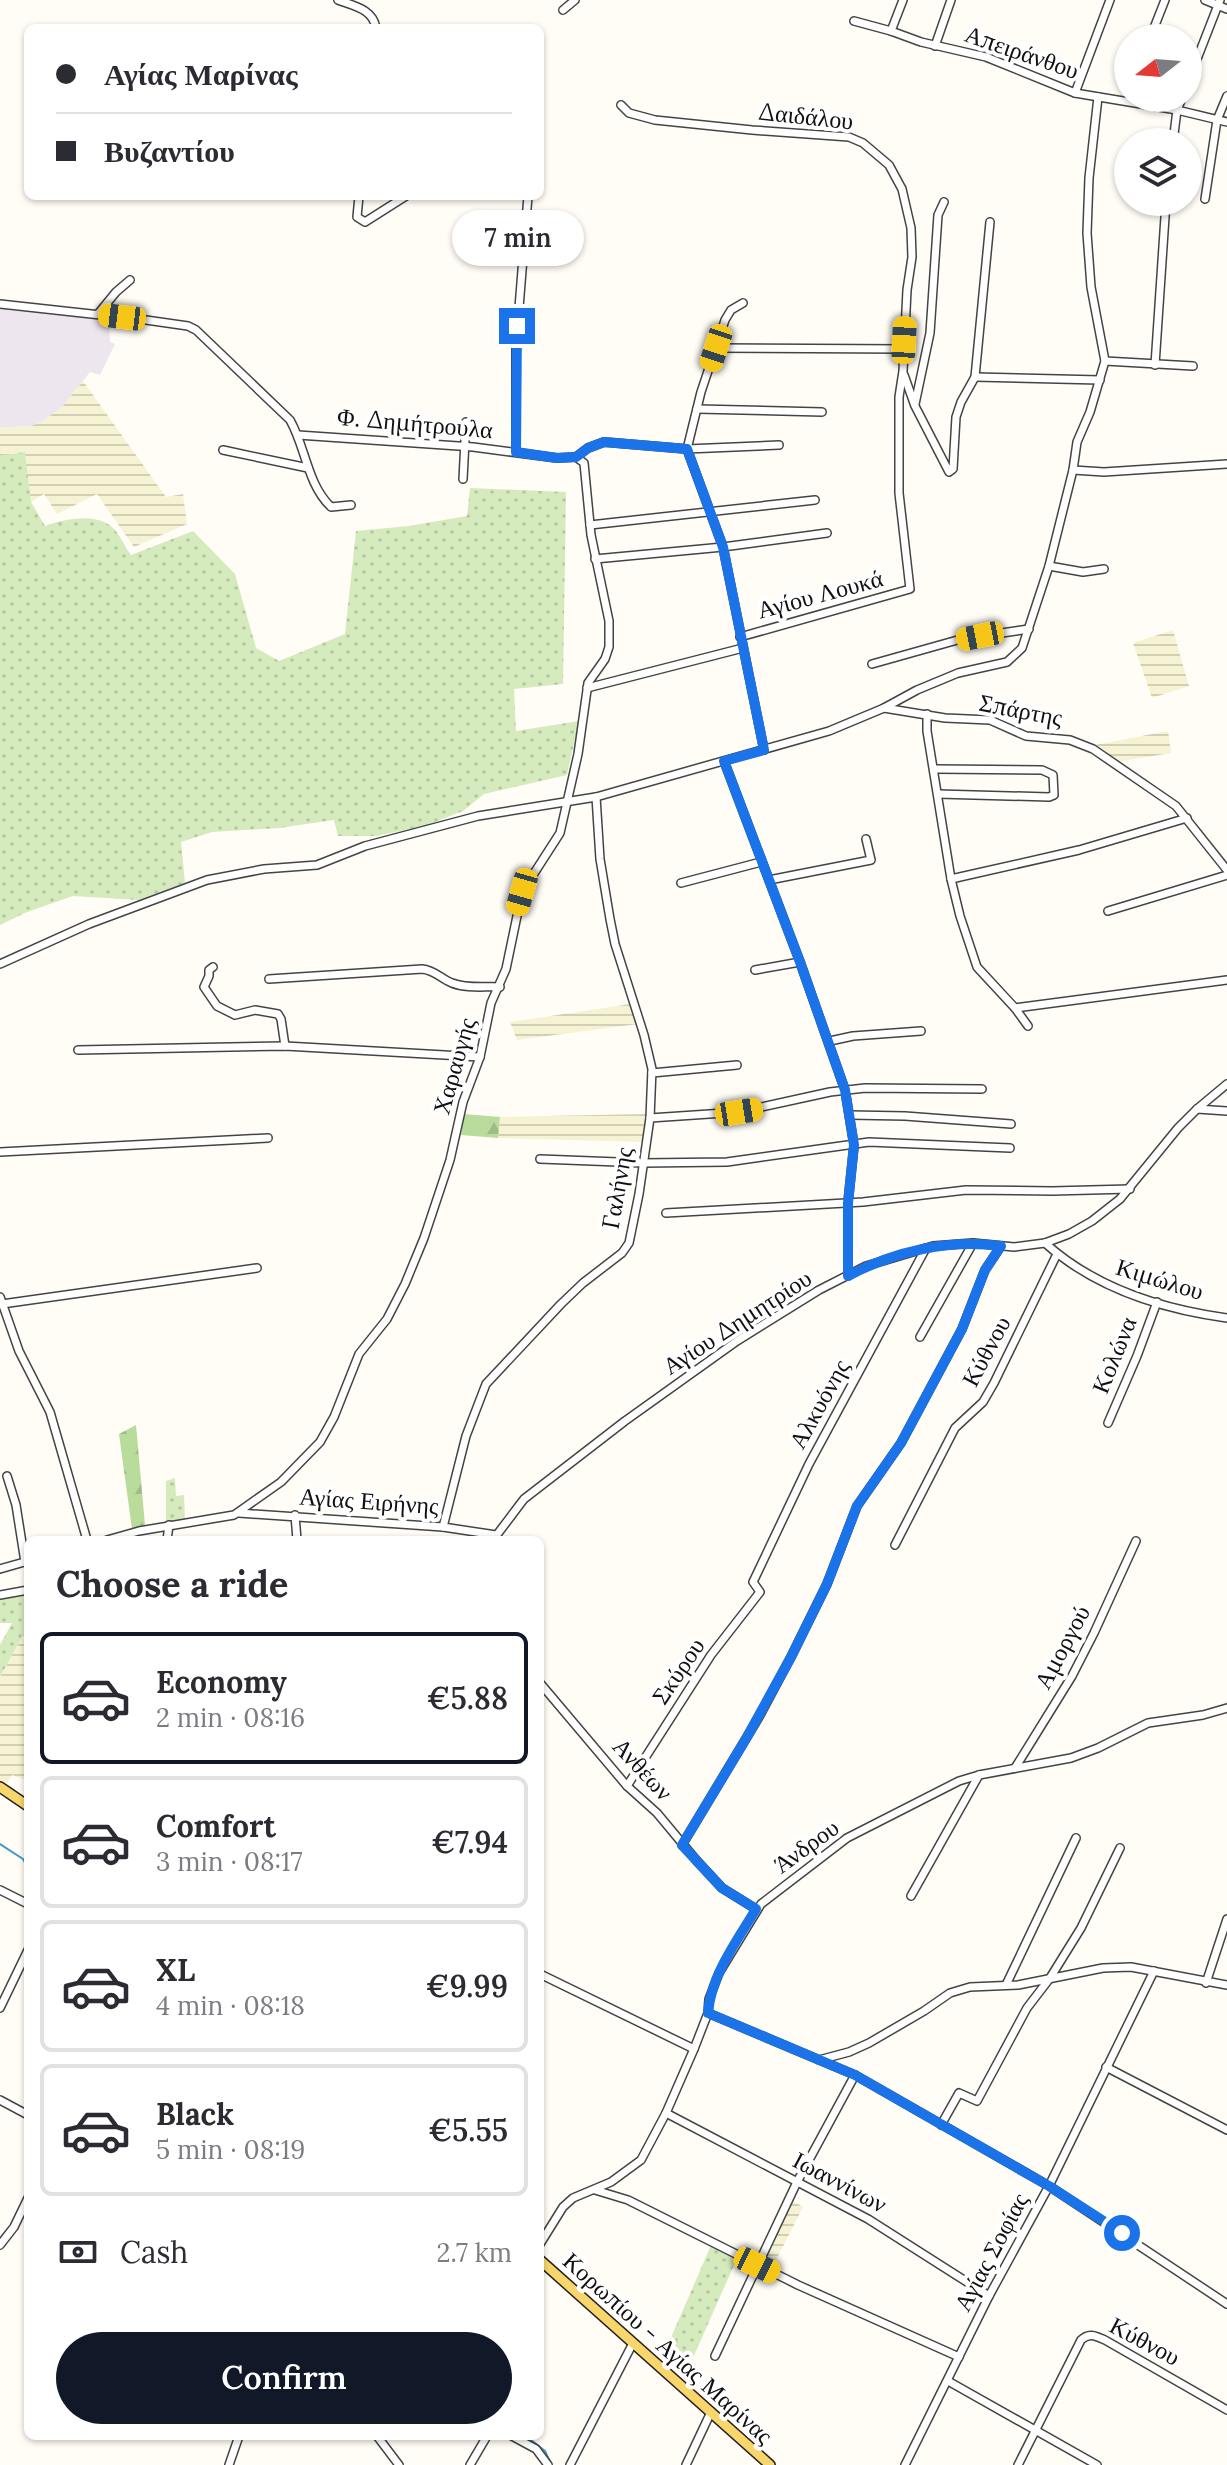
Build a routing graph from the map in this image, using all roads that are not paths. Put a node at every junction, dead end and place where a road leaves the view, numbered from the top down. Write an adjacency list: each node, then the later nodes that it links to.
1 (338, 0): 12 (street)
2 (575, 0): 10 (street)
3 (903, 0): 14 (street)
4 (951, 0): 15 (street)
5 (1110, 0): 17 (street)
6 (1165, 0): 13 (street)
7 (1205, 0): 8 (street)
8 (1219, 3): 9 (street); 16 (street)
9 (1227, 9)
10 (563, 10)
11 (854, 21): 14 (street, Απειράνθου)
12 (376, 24)
13 (1156, 24)
14 (891, 31): 15 (street, Απειράνθου)
15 (935, 46): 17 (street, Απειράνθου)
16 (1202, 46)
17 (1075, 93): 19 (street, Απειράνθου)
18 (1227, 96): 23 (street)
19 (1098, 97): 20 (street, Απειράνθου); 38 (street)
20 (1114, 98)
21 (621, 105): 37 (street, Δαιδάλου)
22 (1185, 112): 23 (street, Απειράνθου)
23 (1217, 120): 24 (street, Απειράνθου); 25 (street)
24 (1227, 122)
25 (1205, 199)
26 (358, 200): 27 (street)
27 (400, 200)
28 (528, 200): 53 (street)
29 (944, 202): 44 (street)
30 (1165, 216): 39 (street)
31 (990, 222): 42 (street)
32 (130, 280): 35 (street)
33 (743, 303): 36 (street)
34 (0, 304): 35 (street)
35 (98, 314): 48 (street)
36 (716, 348): 37 (street); 45 (street)
37 (904, 349): 41 (street, Δαιδάλου)
38 (1105, 361): 39 (street); 43 (street)
39 (1155, 365): 40 (street)
40 (1193, 366)
41 (903, 371): 44 (street); 68 (street, Δαιδάλου)
42 (975, 377): 43 (street); 44 (street)
43 (1100, 380): 57 (street)
44 (915, 406)
45 (697, 409): 46 (street); 51 (street)
46 (822, 412)
47 (466, 422): 50 (street)
48 (298, 435): 50 (street, Φ. Δημήτρουλα); 56 (street)
49 (779, 445): 51 (street)
50 (464, 447): 53 (street, Φ. Δημήτρουλα); 58 (street)
51 (687, 449): 54 (street); 61 (street)
52 (223, 450): 56 (street)
53 (516, 452): 54 (street, Φ. Δημήτρουλα)
54 (576, 457): 62 (street, Χαραυγής)
55 (1227, 464): 57 (street)
56 (308, 468): 60 (street)
57 (1073, 470): 66 (street)
58 (463, 479)
59 (815, 500): 61 (street)
60 (351, 505)
61 (711, 513): 62 (street); 64 (street)
62 (590, 525): 65 (street, Χαραυγής)
63 (827, 533): 64 (street)
64 (723, 547): 65 (street); 70 (street)
65 (595, 559): 73 (street, Χαραυγής)
66 (1049, 566): 67 (street); 69 (street)
67 (1104, 569)
68 (910, 589): 70 (street, Αγίου Λουκά)
69 (1029, 629): 72 (street); 74 (street)
70 (740, 637): 71 (street)
71 (743, 648): 73 (street); 76 (street)
72 (872, 664)
73 (587, 688): 81 (street, Χαραυγής)
74 (884, 708): 75 (street, Σπάρτης); 76 (street)
75 (927, 714): 78 (street); 82 (street, Σπάρτης)
76 (764, 750): 77 (street)
77 (724, 761): 80 (street); 84 (street)
78 (935, 769): 79 (street); 79 (street)
79 (938, 794): 86 (street)
80 (596, 797): 81 (street); 105 (street, Γαλήνης)
81 (567, 802): 91 (street); 96 (street, Χαραυγής)
82 (1187, 818): 85 (street, Σπάρτης); 86 (street)
83 (866, 839): 87 (street)
84 (761, 862): 87 (street); 88 (street)
85 (1227, 873): 89 (street)
86 (951, 879): 97 (street)
87 (769, 880): 90 (street)
88 (681, 883)
89 (1108, 911)
90 (800, 962): 93 (street); 100 (street)
91 (0, 964)
92 (213, 967): 101 (street)
93 (755, 970)
94 (269, 979): 96 (street)
95 (1227, 980): 97 (street)
96 (500, 987): 103 (street, Χαραυγής)
97 (1015, 1008): 98 (street)
98 (1028, 1026)
99 (921, 1031): 100 (street)
100 (830, 1041): 108 (street)
101 (285, 1046): 102 (street); 103 (street)
102 (78, 1050)
103 (480, 1057): 136 (street, Χαραυγής)
104 (737, 1065): 105 (street)
105 (652, 1073): 112 (street, Γαλήνης)
106 (1227, 1084): 109 (street, Αγίου Δημητρίου)
107 (982, 1089): 108 (street)
108 (845, 1090): 111 (street); 112 (street)
109 (1197, 1109): 110 (street); 120 (street, Αγίου Δημητρίου)
110 (1227, 1111)
111 (850, 1115): 113 (street); 115 (street)
112 (650, 1118): 119 (street, Γαλήνης)
113 (1011, 1124)
114 (268, 1138): 117 (street)
115 (854, 1145): 116 (street); 119 (street); 121 (street)
116 (1010, 1148)
117 (0, 1152)
118 (540, 1159): 119 (street)
119 (644, 1163): 139 (street, Γαλήνης)
120 (1130, 1189): 121 (street); 124 (street, Αγίου Δημητρίου)
121 (848, 1203): 122 (street); 129 (street)
122 (666, 1213)
123 (973, 1243): 125 (street, Αγίου Δημητρίου); 126 (street, Αγίου Δημητρίου); 133 (street)
124 (1045, 1243): 125 (street, Αγίου Δημητρίου); 127 (street, Κιμώλου)
125 (1001, 1246): 162 (street)
126 (926, 1248): 129 (street, Αγίου Δημητρίου); 151 (street, Αλκυόνης)
127 (1057, 1254): 131 (street, Κιμώλου); 147 (street, Κύθνου)
128 (257, 1268): 130 (street)
129 (848, 1276): 145 (street, Αγίου Δημητρίου)
130 (1, 1301): 140 (street)
131 (1157, 1302): 132 (street, Κιμώλου); 134 (street, Κολώνα)
132 (1227, 1318)
133 (920, 1337)
134 (1108, 1423)
135 (7, 1476): 148 (street)
136 (239, 1513): 137 (street, Αγίας Ειρήνης); 138 (street, Χαραυγής)
137 (295, 1515): 139 (street, Αγίας Ειρήνης); 143 (street)
138 (169, 1525): 141 (street, Χαραυγής); 142 (street)
139 (443, 1527): 144 (street, Αγίας Ειρήνης)
140 (86, 1536)
141 (121, 1536)
142 (168, 1536)
143 (297, 1536)
144 (485, 1536)
145 (496, 1536)
146 (1136, 1541): 156 (street, Αμοργού)
147 (895, 1545)
148 (24, 1551)
149 (24, 1563): 150 (street)
150 (0, 1569)
151 (753, 1582): 158 (street, Σκύρου)
152 (24, 1591): 153 (street)
153 (0, 1595)
154 (544, 1688): 158 (street, Ανθέων)
155 (1227, 1708): 156 (street, Άνδρου)
156 (1015, 1768): 157 (street, Άνδρου)
157 (979, 1775): 165 (street); 167 (street, Άνδρου)
158 (627, 1786): 162 (street, Ανθέων)
159 (0, 1787): 160 (main road)
160 (24, 1803)
161 (1076, 1838): 174 (street)
162 (682, 1845): 167 (street, Ανθέων)
163 (1120, 1848): 172 (street)
164 (0, 1890): 166 (street)
165 (911, 1896)
166 (24, 1902)
167 (756, 1909): 177 (street, Άνδρου)
168 (1227, 1919): 173 (street)
169 (24, 1958): 176 (street)
170 (1154, 1971): 172 (street); 173 (street); 180 (street, Αγίας Σοφίας)
171 (544, 1976): 178 (street)
172 (1050, 1978): 174 (street); 185 (street)
173 (1206, 1983): 175 (street)
174 (1006, 1985): 179 (street)
175 (1227, 1985)
176 (0, 2008)
177 (708, 2013): 178 (street, Άνδρου); 179 (street)
178 (694, 2049): 184 (street, Άνδρου)
179 (817, 2061): 181 (street)
180 (1106, 2067): 186 (street); 188 (street, Αγίας Σοφίας)
181 (855, 2075): 185 (street); 187 (street)
182 (0, 2100): 183 (street)
183 (24, 2113)
184 (666, 2113): 187 (street, Ιωαννίνων); 189 (street, Άνδρου)
185 (941, 2125): 188 (street)
186 (1227, 2130)
187 (797, 2182): 194 (street); 195 (street, Ιωαννίνων)
188 (1049, 2186): 195 (street, Αγίας Σοφίας); 196 (street)
189 (594, 2190): 191 (street, Άνδρου); 194 (street)
190 (24, 2206): 192 (street)
191 (544, 2238)
192 (0, 2245)
193 (544, 2264): 197 (main road, Κορωπίου - Αγίας Μαρίνας)
194 (757, 2265): 198 (street); 199 (street)
195 (989, 2296): 199 (street, Αγίας Σοφίας)
196 (1227, 2304)
197 (633, 2343): 202 (main road, Κορωπίου - Αγίας Μαρίνας); 212 (street)
198 (715, 2356)
199 (959, 2357): 200 (street, Αγίας Σοφίας)
200 (948, 2381): 203 (street); 215 (street, Αγίας Σοφίας)
201 (1227, 2410): 203 (street, Κύθνου)
202 (711, 2412): 213 (street); 214 (main road, Κορωπίου - Αγίας Μαρίνας)
203 (1036, 2431): 216 (street, Κύθνου); 217 (street)
204 (238, 2440): 208 (street)
205 (380, 2440): 209 (street)
206 (485, 2440): 210 (street)
207 (519, 2440): 211 (street)
208 (229, 2465)
209 (399, 2465)
210 (470, 2465)
211 (548, 2465)
212 (570, 2465)
213 (686, 2465)
214 (770, 2465)
215 (905, 2465)
216 (1018, 2465)
217 (1097, 2465)

